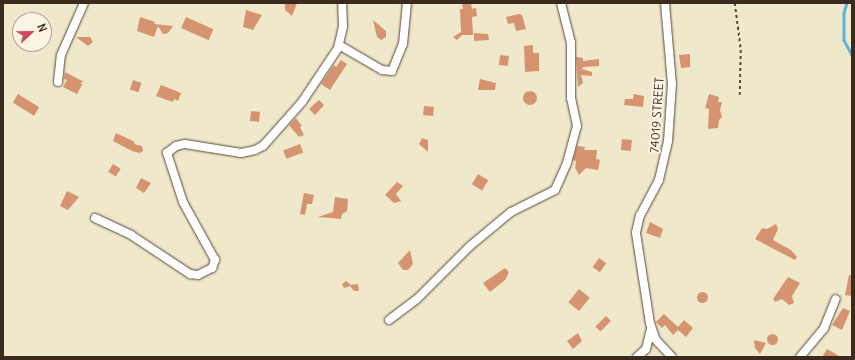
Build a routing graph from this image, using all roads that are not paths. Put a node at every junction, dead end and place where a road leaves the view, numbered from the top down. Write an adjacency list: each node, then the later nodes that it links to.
1 (84, 3): 7 (street)
2 (342, 3): 6 (street)
3 (407, 3): 6 (street)
4 (561, 3): 10 (street)
5 (665, 3): 11 (street, 74019 STREET)
6 (339, 45): 8 (street)
7 (58, 82)
8 (95, 218)
9 (836, 299): 14 (street)
10 (389, 320)
11 (651, 329): 12 (street); 13 (street, 74019 STREET)
12 (637, 357)
13 (672, 357)
14 (800, 357)

